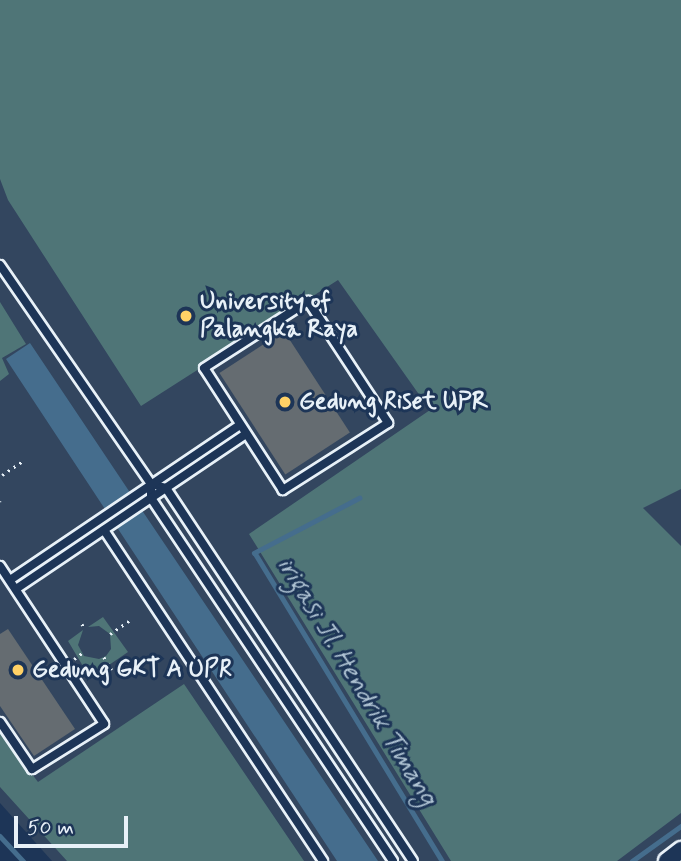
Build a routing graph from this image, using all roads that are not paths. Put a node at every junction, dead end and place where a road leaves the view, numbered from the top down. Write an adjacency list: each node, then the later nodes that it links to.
1 (0, 265): 4 (lane)
2 (240, 425): 3 (lane); 3 (lane); 4 (lane)
3 (246, 434): 5 (lane)
4 (151, 484): 5 (lane); 6 (lane); 9 (lane)
5 (166, 488): 6 (lane); 15 (lane)
6 (151, 498): 7 (lane); 14 (lane)
7 (108, 527): 10 (lane); 13 (lane)
8 (0, 566): 9 (lane)
9 (10, 580): 10 (lane)
10 (16, 589): 11 (lane)
11 (0, 722)
12 (681, 850): 16 (street)
13 (323, 861)
14 (393, 861)
15 (413, 861)
16 (667, 861)

